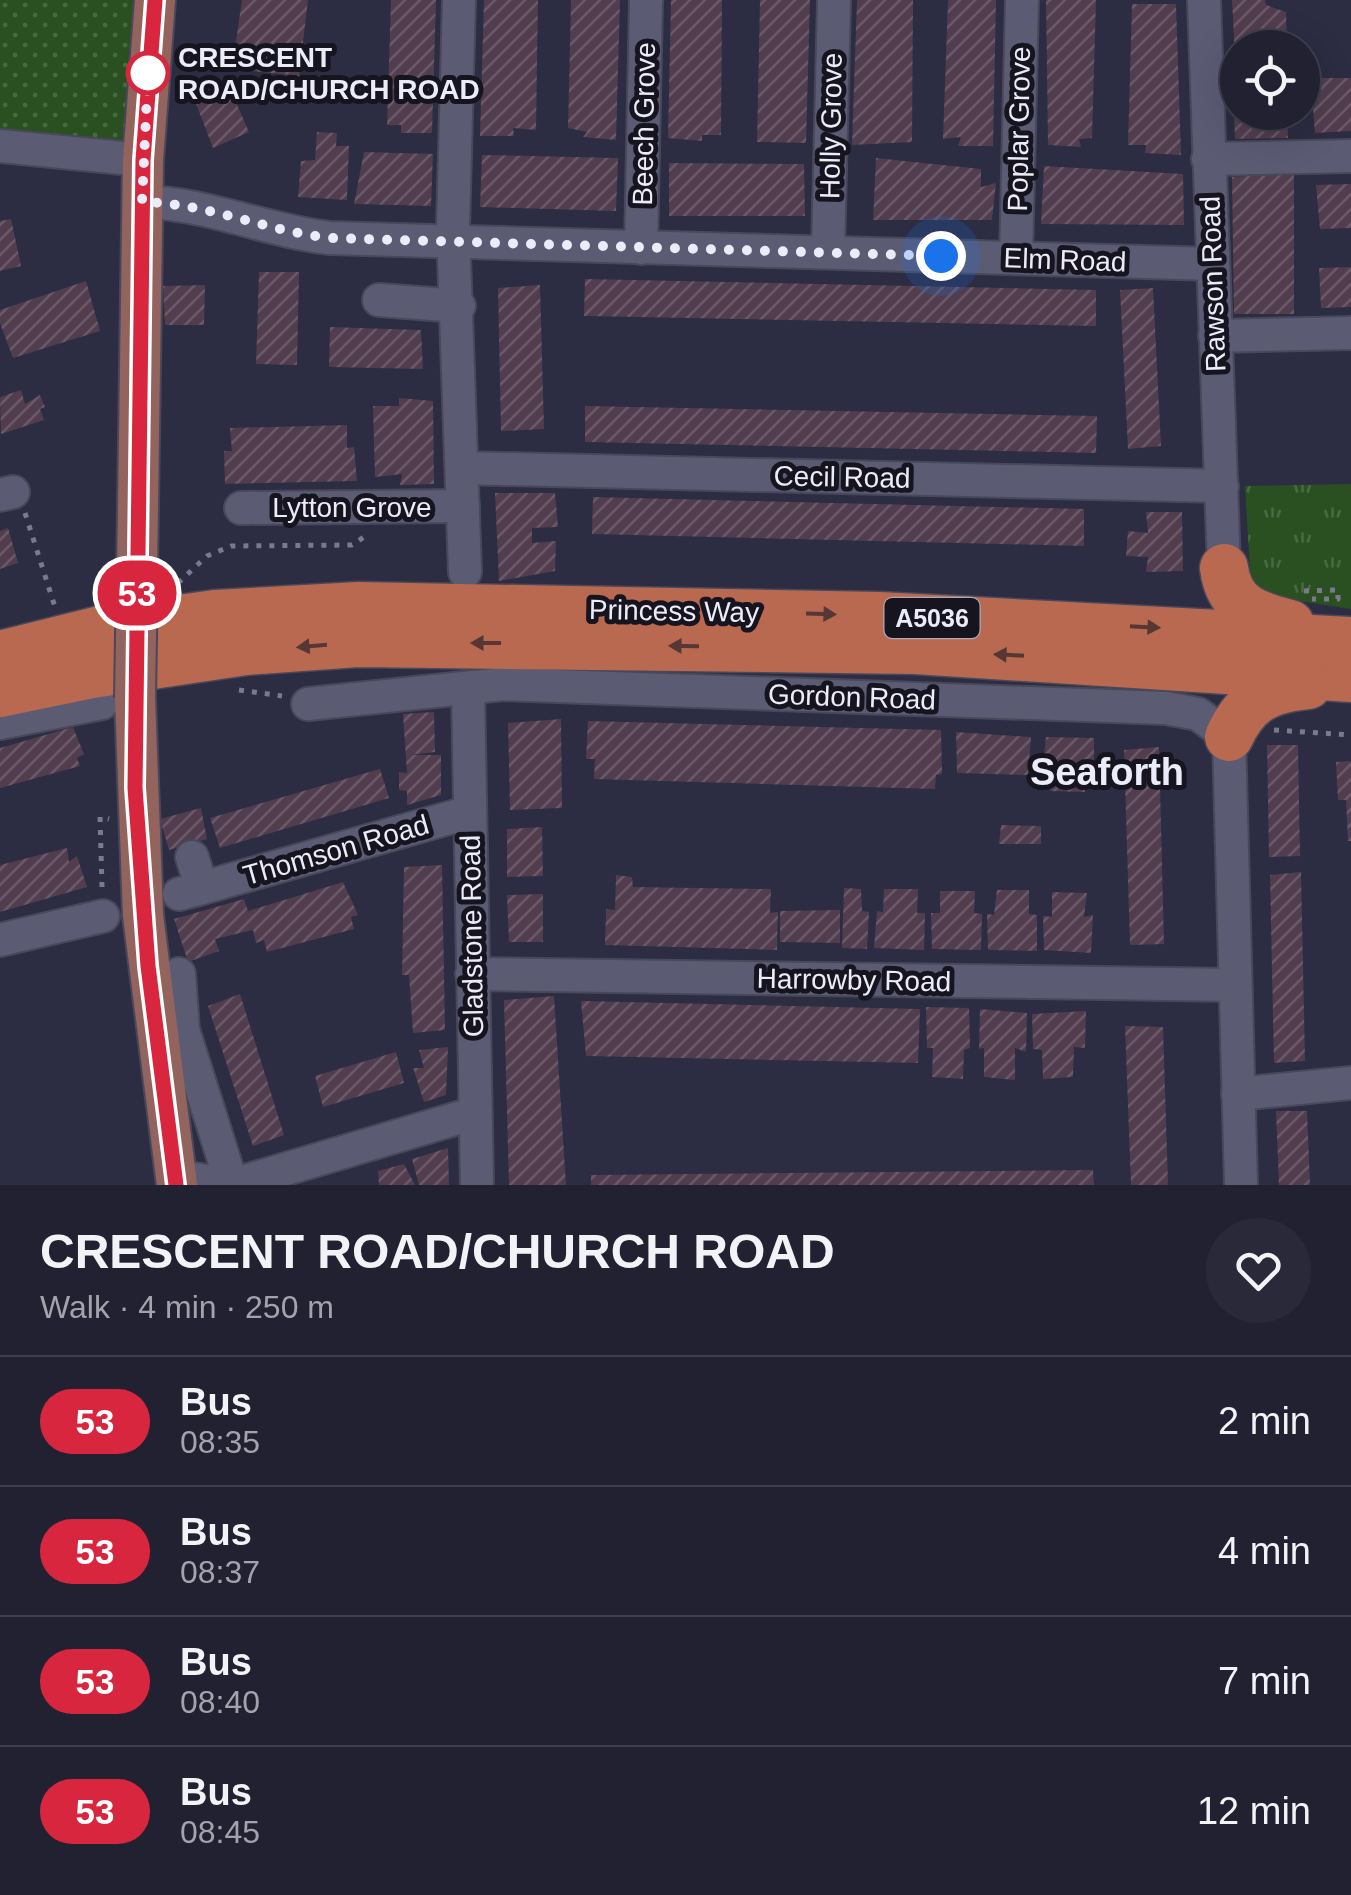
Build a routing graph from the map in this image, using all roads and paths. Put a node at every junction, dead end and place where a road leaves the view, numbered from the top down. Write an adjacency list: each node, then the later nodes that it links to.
1 (155, 0): 10 (main road)
2 (459, 0): 12 (street)
3 (646, 0): 13 (street, Beech Grove)
4 (834, 0): 14 (street, Holly Grove)
5 (1022, 0): 15 (street, Poplar Grove)
6 (1204, 0): 9 (street, Rawson Road)
7 (0, 146): 10 (street)
8 (1351, 156): 9 (street)
9 (1208, 159): 16 (street, Rawson Road)
10 (143, 160): 11 (main road)
11 (142, 202): 12 (street, Elm Road); 29 (main road)
12 (456, 242): 13 (street, Elm Road); 18 (street)
13 (641, 248): 14 (street, Elm Road)
14 (828, 252): 15 (street, Elm Road)
15 (1016, 258): 16 (street, Elm Road)
16 (1212, 264): 20 (street, Rawson Road)
17 (379, 300): 18 (street)
18 (459, 306): 21 (street)
19 (1351, 333): 20 (street)
20 (1216, 336): 22 (street, Rawson Road)
21 (462, 468): 22 (street, Cecil Road); 24 (street)
22 (1222, 486): 27 (street, Rawson Road)
23 (6, 494): 30 (path)
24 (463, 506): 25 (street, Lytton Grove); 28 (street)
25 (385, 507): 26 (street, Lytton Grove); 29 (path)
26 (241, 508)
27 (1224, 568): 31 (highway)
28 (465, 572)
29 (155, 581): 37 (main road, bridge)
30 (58, 620)
31 (1351, 640): 32 (highway, Princess Way / A5036, one-way to 31)
32 (0, 655)
33 (1351, 680): 35 (highway, Princess Way / A5036, one-way to 35); 39 (highway)
34 (468, 688): 36 (street, Gordon Road); 39 (street, Gordon Road); 41 (street, Gladstone Road)
35 (0, 694)
36 (308, 704)
37 (103, 711): 38 (street); 51 (main road)
38 (0, 723)
39 (1248, 732): 40 (path); 47 (street)
40 (1351, 735)
41 (470, 812): 42 (street, Thomson Road); 46 (street, Gladstone Road)
42 (191, 880)
43 (103, 904): 44 (street)
44 (0, 940)
45 (179, 974): 52 (street)
46 (472, 974): 47 (street, Harrowby Road); 50 (street, Gladstone Road)
47 (1236, 985): 49 (street)
48 (1351, 1083): 49 (street)
49 (1238, 1094): 54 (street)
50 (475, 1113): 52 (street); 53 (street, Gladstone Road)
51 (176, 1180): 52 (street)
52 (232, 1185)
53 (476, 1185)
54 (1241, 1185)

